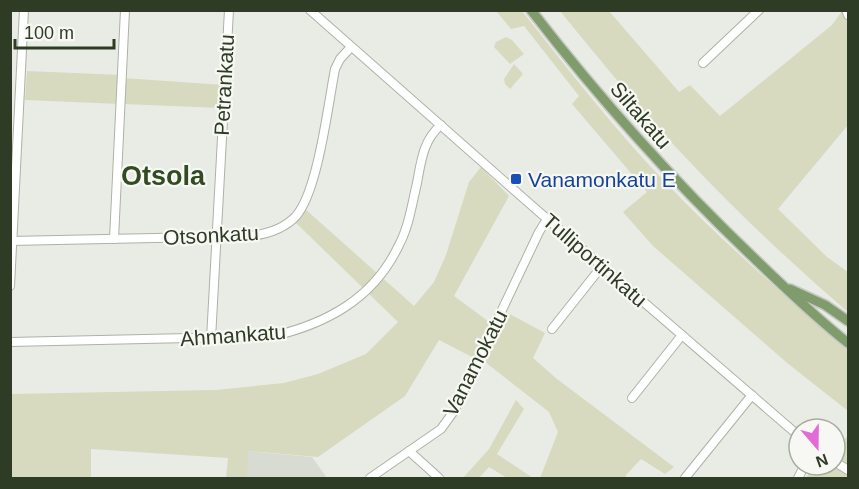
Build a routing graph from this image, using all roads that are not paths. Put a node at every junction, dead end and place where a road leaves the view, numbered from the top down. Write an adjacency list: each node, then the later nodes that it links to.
1 (24, 10): 10 (street)
2 (125, 10): 14 (street)
3 (229, 10): 13 (street, Petrankatu)
4 (310, 10): 7 (street, Tulliportinkatu)
5 (531, 10): 18 (main road, Siltakatu)
6 (759, 10): 8 (street)
7 (351, 47): 11 (street, Tulliportinkatu); 13 (street, Otsonkatu)
8 (703, 63)
9 (10, 84): 10 (street)
10 (21, 84): 15 (street)
11 (441, 125): 12 (street, Tulliportinkatu); 22 (street, Ahmankatu)
12 (547, 219): 16 (street, Tulliportinkatu); 28 (street, Vanamokatu)
13 (216, 236): 14 (street, Otsonkatu); 22 (street, Petrankatu)
14 (114, 239): 15 (street, Otsonkatu)
15 (12, 241): 17 (street)
16 (602, 266): 20 (street); 21 (street, Tulliportinkatu)
17 (10, 286)
18 (783, 286): 19 (main road, Siltakatu); 24 (main road, Siltakatu)
19 (849, 321)
20 (552, 329)
21 (682, 335): 25 (street, Tulliportinkatu); 26 (street)
22 (211, 339): 23 (street, Ahmankatu)
23 (10, 342)
24 (849, 344)
25 (752, 395): 27 (street, Tulliportinkatu); 31 (street)
26 (632, 398)
27 (787, 426)
28 (408, 451): 29 (street, Vanamokatu); 30 (street)
29 (370, 478)
30 (439, 478)
31 (685, 478)

